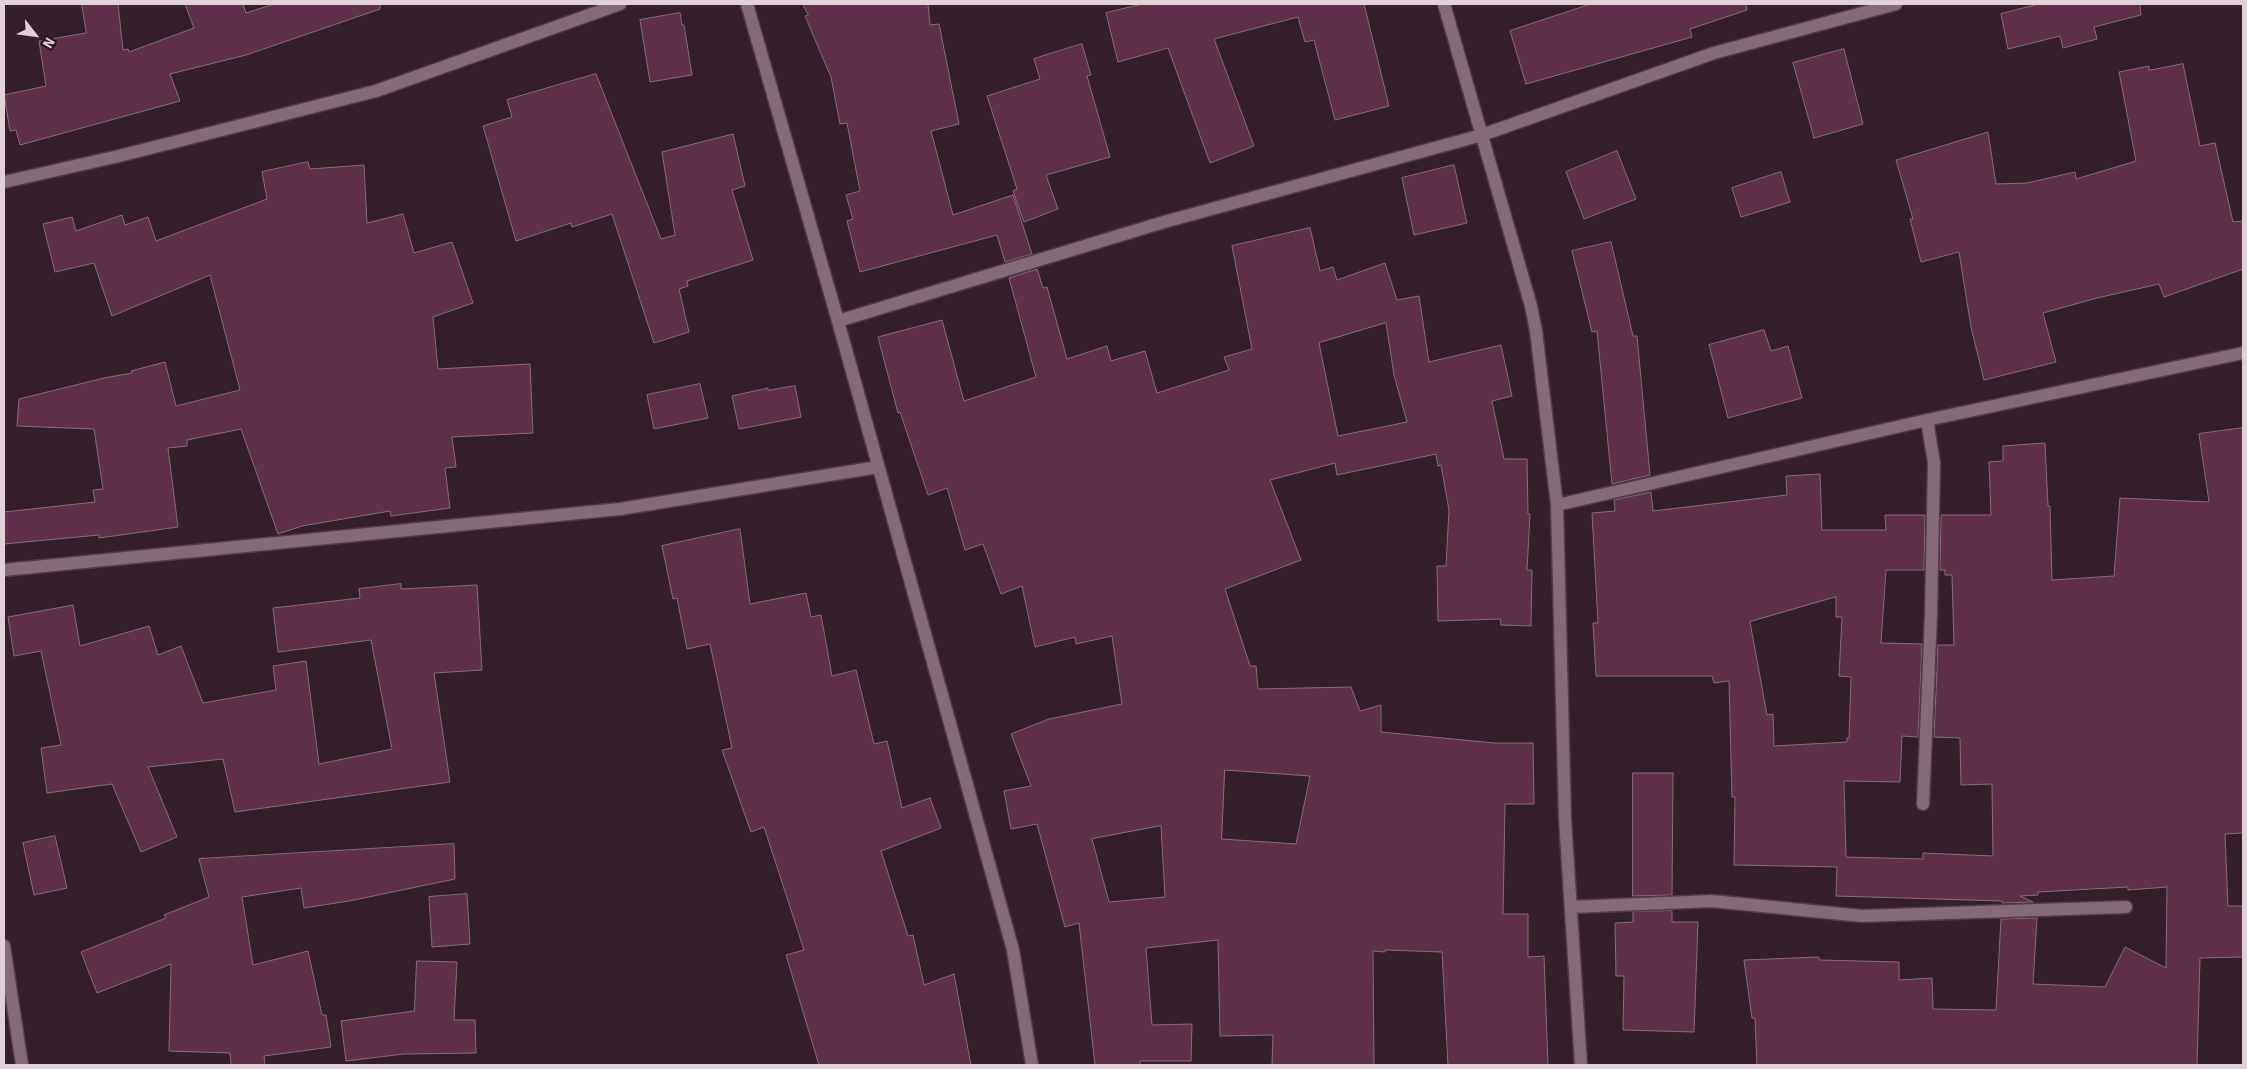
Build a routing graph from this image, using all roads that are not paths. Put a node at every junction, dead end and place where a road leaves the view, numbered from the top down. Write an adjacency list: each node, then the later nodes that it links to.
1 (620, 4): 6 (street)
2 (746, 4): 7 (street)
3 (1444, 4): 5 (street)
4 (1896, 4): 5 (street)
5 (1482, 135): 7 (street); 11 (street)
6 (4, 182)
7 (838, 321): 10 (street)
8 (2243, 354): 9 (street)
9 (1927, 420): 11 (street); 13 (street)
10 (878, 468): 12 (street); 18 (street)
11 (1557, 505): 14 (street)
12 (4, 570)
13 (1923, 804)
14 (1571, 907): 15 (street); 19 (street)
15 (2126, 907)
16 (4, 946): 17 (street)
17 (22, 1065)
18 (1032, 1065)
19 (1581, 1065)

